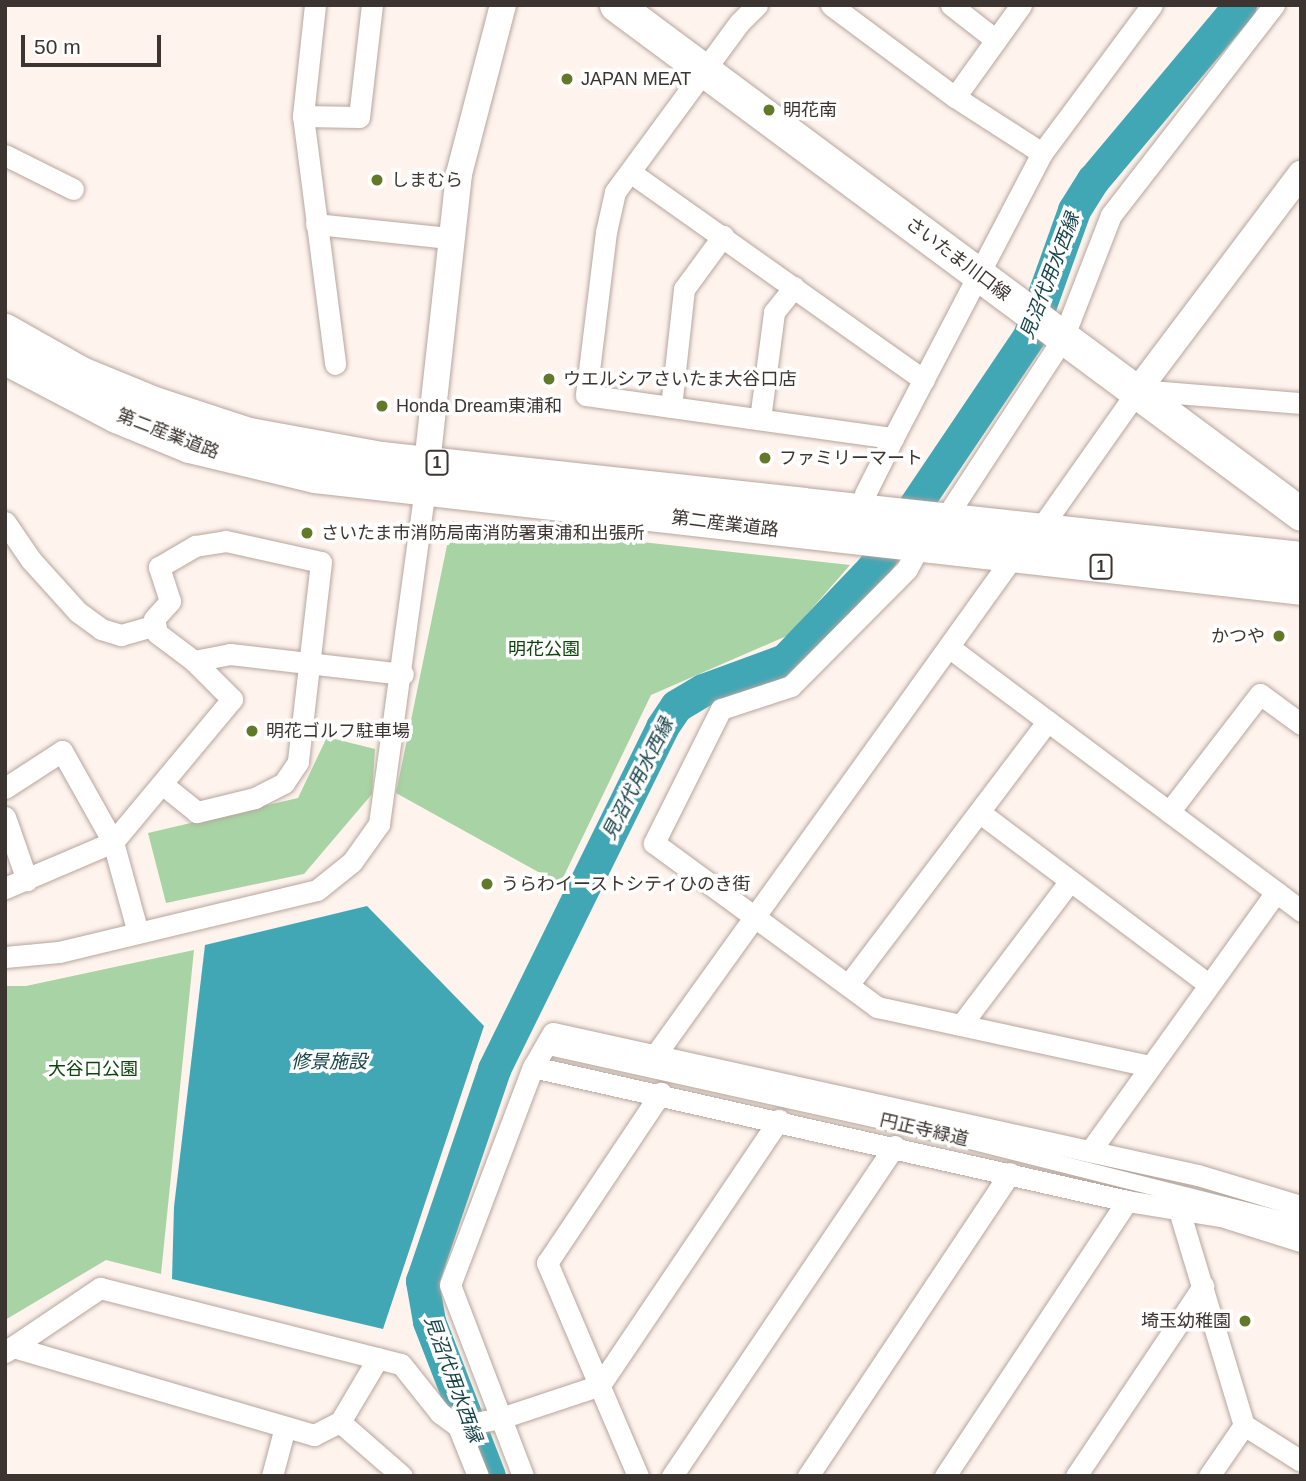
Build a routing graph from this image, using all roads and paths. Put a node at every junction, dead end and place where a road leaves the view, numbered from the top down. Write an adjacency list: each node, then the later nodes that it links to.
1 (315, 5): 14 (street)
2 (372, 5): 14 (street)
3 (503, 5): 22 (street)
4 (616, 5): 12 (main road, さいたま川口線)
5 (757, 5): 12 (street)
6 (831, 5): 13 (street)
7 (951, 5): 11 (street)
8 (1021, 5): 11 (street)
9 (1152, 5): 15 (street)
10 (1274, 5): 26 (street)
11 (996, 40): 13 (street)
12 (705, 72): 17 (street); 23 (main road, さいたま川口線)
13 (955, 97): 15 (street)
14 (303, 116): 20 (street)
15 (1042, 153): 23 (street)
16 (5, 155): 19 (street)
17 (630, 172): 21 (street); 32 (street)
18 (1301, 174): 30 (street)
19 (73, 189)
20 (316, 224): 22 (street); 28 (street)
21 (723, 236): 24 (street); 32 (street)
22 (450, 238): 35 (street)
23 (982, 275): 26 (main road, さいたま川口線); 29 (street)
24 (794, 287): 29 (street); 33 (street)
25 (5, 330): 35 (main road, 第二産業道路 / 1)
26 (1059, 335): 30 (main road, さいたま川口線); 38 (street)
27 (5, 358): 35 (main road, 第二産業道路 / 1)
28 (335, 364)
29 (924, 380): 34 (street)
30 (1138, 390): 31 (street); 36 (main road, さいたま川口線); 39 (street)
31 (1301, 403)
32 (671, 407): 33 (street)
33 (760, 419): 34 (street)
34 (893, 438): 38 (street)
35 (426, 475): 38 (main road, 第二産業道路 / 1); 47 (street)
36 (1301, 513)
37 (5, 522): 43 (street)
38 (902, 528): 39 (main road, 第二産業道路 / 1); 40 (main road, 第二産業道路 / 1); 61 (street)
39 (1040, 529): 41 (main road, 第二産業道路 / 1)
40 (1012, 558): 42 (main road, 第二産業道路 / 1); 44 (street)
41 (1301, 558)
42 (1301, 588)
43 (155, 625): 45 (street); 46 (street)
44 (950, 648): 48 (street); 61 (street)
45 (194, 661): 46 (street); 50 (street)
46 (311, 663): 47 (street); 50 (street)
47 (402, 674): 62 (street)
48 (1048, 721): 52 (street); 53 (street)
49 (1301, 724): 53 (street)
50 (162, 784): 55 (street)
51 (5, 788): 55 (street)
52 (979, 812): 57 (street); 65 (street)
53 (1168, 812): 59 (street)
54 (5, 817): 56 (street)
55 (113, 842): 56 (street); 62 (street)
56 (27, 880): 58 (street)
57 (1070, 881): 64 (street); 66 (street)
58 (5, 888)
59 (1276, 892): 60 (street); 64 (street)
60 (1301, 911)
61 (753, 914): 65 (street); 68 (street)
62 (138, 933): 63 (street)
63 (5, 957)
64 (1208, 984): 69 (street)
65 (848, 985): 66 (street)
66 (961, 1025): 69 (street)
67 (549, 1039): 68 (street); 70 (street); 73 (street, 円正寺緑道)
68 (656, 1054): 73 (street)
69 (1150, 1066): 75 (street)
70 (533, 1067): 71 (street); 87 (street)
71 (661, 1093): 72 (street); 86 (street)
72 (779, 1120): 74 (street); 86 (street)
73 (956, 1129): 75 (street); 76 (street); 81 (street, 円正寺緑道)
74 (895, 1146): 76 (street); 98 (street)
75 (1090, 1151): 80 (street)
76 (950, 1159): 77 (street)
77 (1010, 1173): 78 (street); 99 (street)
78 (1127, 1201): 79 (street); 100 (street)
79 (1178, 1206): 82 (street); 83 (street)
80 (1301, 1206)
81 (1301, 1224)
82 (1301, 1241)
83 (1203, 1286): 90 (street); 101 (street)
84 (9, 1350): 85 (street); 91 (street)
85 (378, 1358): 88 (street); 89 (street)
86 (600, 1385): 87 (street); 97 (street)
87 (501, 1418): 89 (street); 96 (street)
88 (340, 1422): 91 (street); 94 (street)
89 (466, 1425): 95 (street)
90 (1244, 1425): 92 (street); 102 (street)
91 (285, 1427): 93 (street)
92 (1301, 1461)
93 (272, 1476)
94 (402, 1476)
95 (478, 1476)
96 (523, 1476)
97 (638, 1476)
98 (672, 1476)
99 (808, 1476)
100 (945, 1476)
101 (1076, 1476)
102 (1209, 1476)

